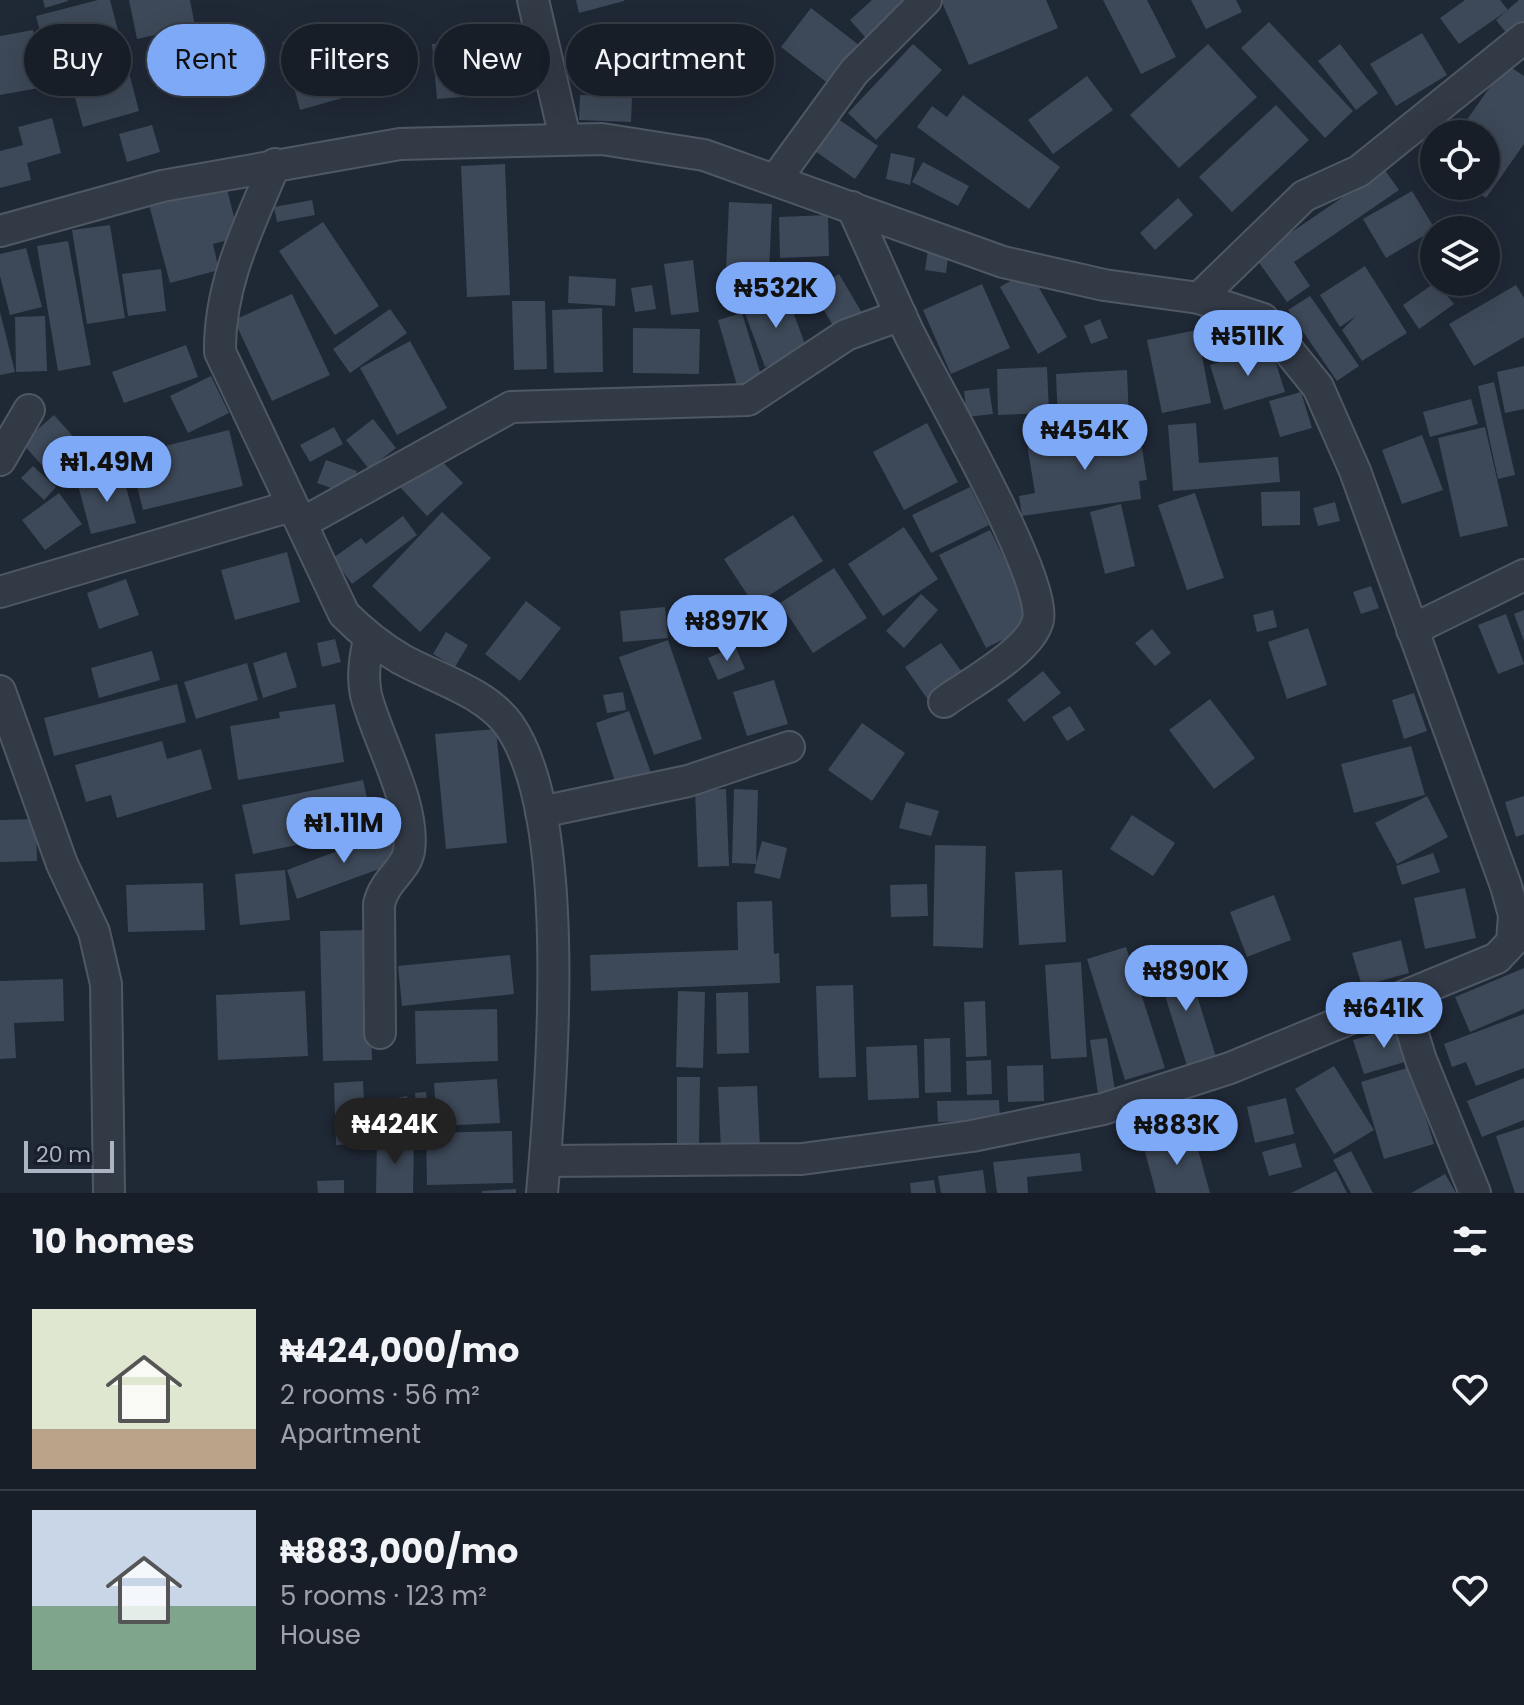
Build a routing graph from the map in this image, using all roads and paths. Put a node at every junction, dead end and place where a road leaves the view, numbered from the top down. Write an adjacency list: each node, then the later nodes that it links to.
1 (533, 0): 4 (street)
2 (926, 0): 6 (street)
3 (1524, 38): 9 (street)
4 (565, 138): 5 (street); 6 (street)
5 (275, 164): 8 (street); 13 (street)
6 (776, 179): 7 (street)
7 (852, 207): 9 (street); 10 (street)
8 (0, 231)
9 (1199, 298): 16 (street)
10 (901, 315): 13 (street); 19 (street)
11 (29, 410): 12 (street)
12 (0, 460)
13 (296, 515): 15 (street); 17 (street)
14 (1524, 575): 16 (street)
15 (0, 592)
16 (1412, 630): 22 (street)
17 (369, 639): 21 (street); 23 (street)
18 (0, 691): 25 (street)
19 (944, 702)
20 (789, 747): 21 (street)
21 (541, 812): 24 (street)
22 (1402, 999): 24 (street); 27 (street)
23 (380, 1033)
24 (545, 1161): 26 (street)
25 (109, 1193)
26 (542, 1193)
27 (1475, 1193)

